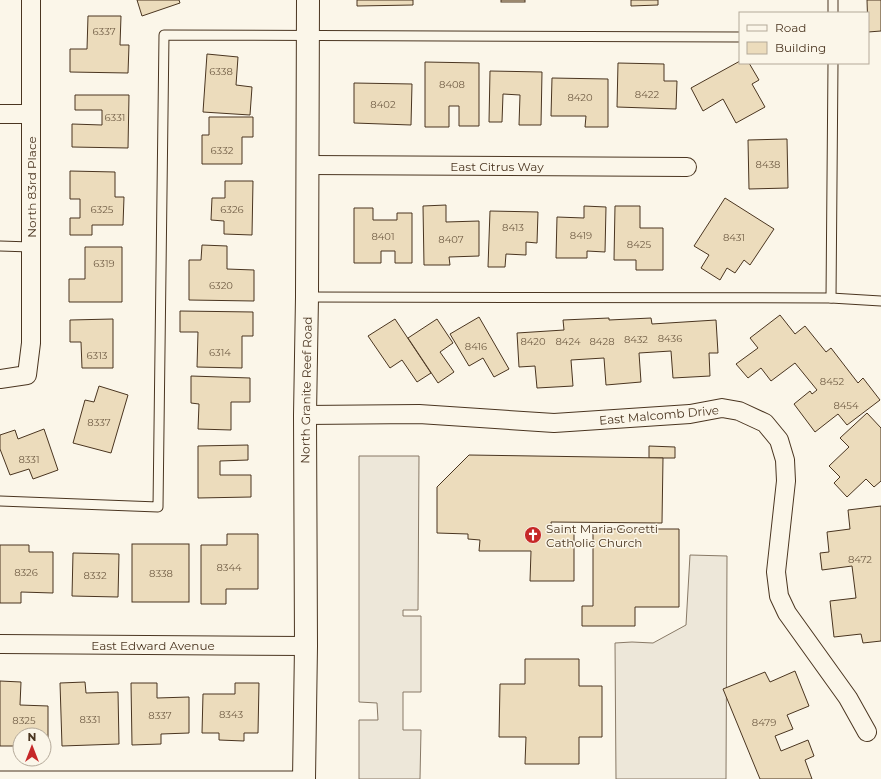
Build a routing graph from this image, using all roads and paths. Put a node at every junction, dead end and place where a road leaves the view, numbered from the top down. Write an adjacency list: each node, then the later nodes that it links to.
1 (31, 0): 9 (street, North 83rd Place)
2 (308, 0): 5 (street, North Granite Reef Road)
3 (833, 0): 4 (lane)
4 (833, 12)
5 (308, 35): 6 (lane); 10 (street, North Granite Reef Road); 19 (lane)
6 (739, 37)
7 (832, 64): 15 (lane)
8 (0, 114): 9 (street)
9 (31, 114): 13 (street, North 83rd Place)
10 (308, 165): 11 (street, East Citrus Way); 14 (street, North Granite Reef Road)
11 (687, 167)
12 (0, 246): 13 (lane)
13 (31, 247): 17 (street, North 83rd Place)
14 (307, 297): 15 (lane); 18 (street, North Granite Reef Road)
15 (831, 298): 16 (lane)
16 (881, 301)
17 (0, 379)
18 (305, 415): 21 (street, North Granite Reef Road); 22 (street, East Malcomb Drive)
19 (0, 501)
20 (0, 644): 21 (street, East Edward Avenue)
21 (306, 646): 24 (street, North Granite Reef Road)
22 (867, 732)
23 (0, 776): 24 (lane)
24 (304, 778)

